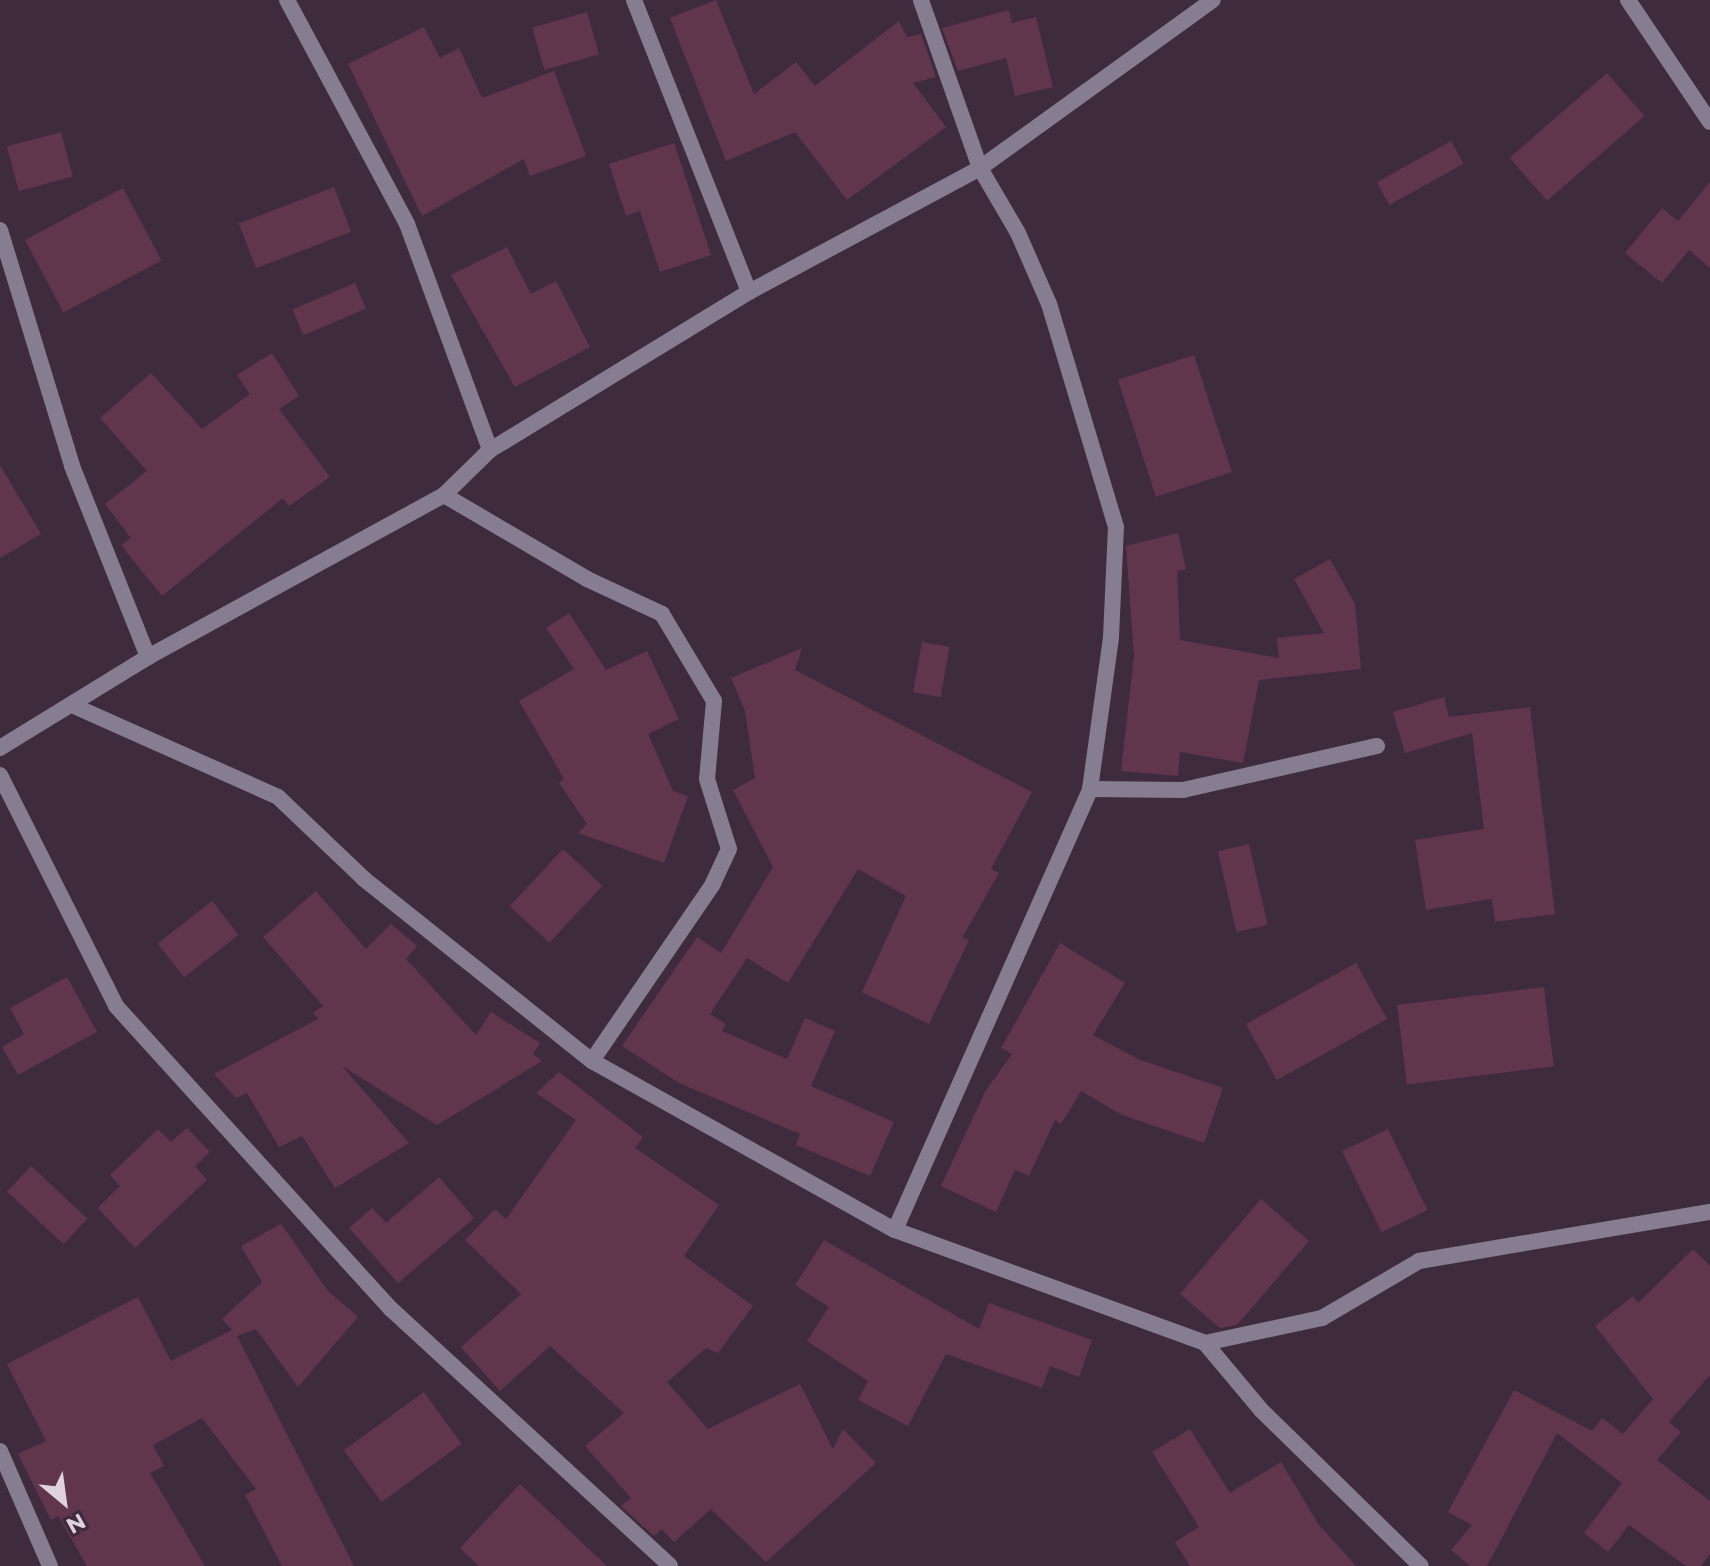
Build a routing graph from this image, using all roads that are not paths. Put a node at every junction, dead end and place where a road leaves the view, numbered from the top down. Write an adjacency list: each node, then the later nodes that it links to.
1 (287, 0): 10 (street)
2 (634, 0): 9 (street)
3 (921, 0): 7 (street)
4 (1213, 0): 7 (street)
5 (1628, 0): 6 (street)
6 (1710, 122)
7 (980, 168): 9 (street); 17 (street)
8 (0, 230): 12 (street)
9 (749, 292): 10 (street)
10 (490, 450): 11 (street)
11 (444, 495): 12 (street); 18 (street)
12 (148, 657): 13 (street)
13 (74, 706): 15 (street); 18 (street)
14 (1377, 746): 17 (street)
15 (0, 748)
16 (0, 775): 24 (street)
17 (1090, 789): 20 (street)
18 (592, 1061): 20 (street)
19 (1710, 1212): 21 (street)
20 (895, 1230): 21 (street)
21 (1205, 1343): 25 (street)
22 (0, 1451): 23 (street)
23 (50, 1566)
24 (670, 1566)
25 (1421, 1566)

